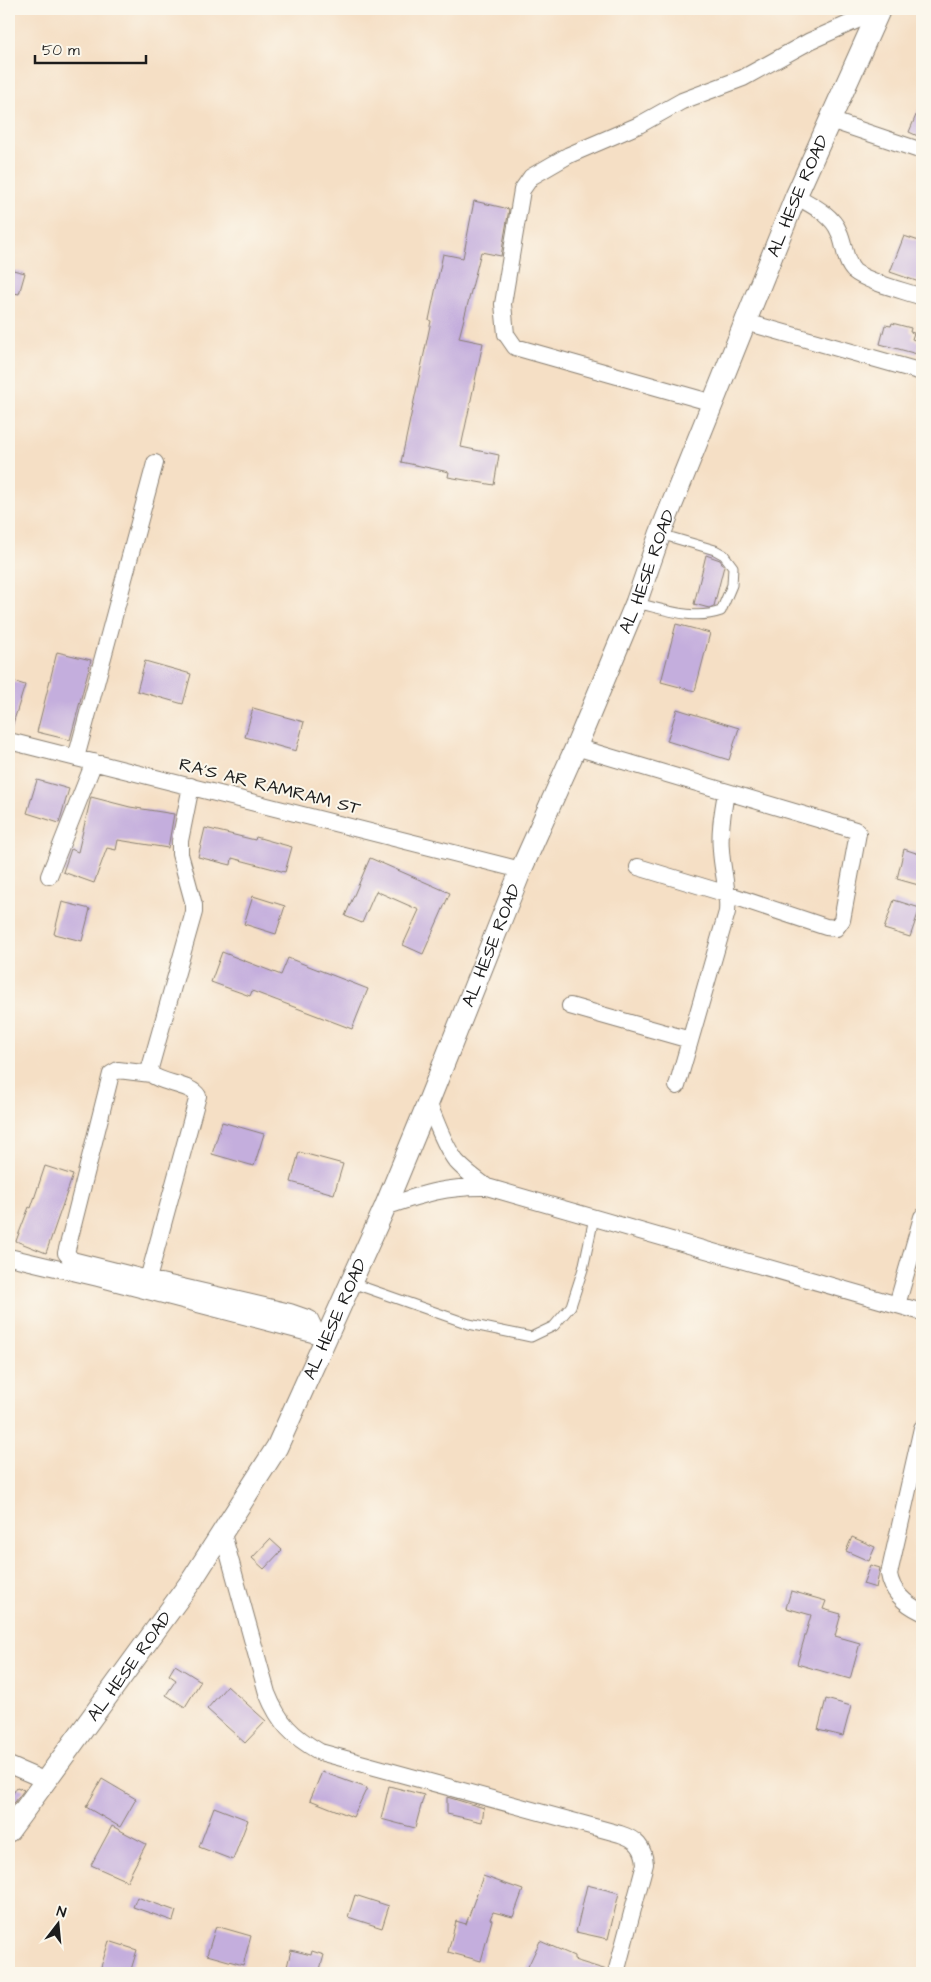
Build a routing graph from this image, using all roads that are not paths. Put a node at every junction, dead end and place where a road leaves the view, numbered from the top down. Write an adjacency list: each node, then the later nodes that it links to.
1 (880, 9): 2 (street, AL HESE ROAD); 8 (street)
2 (830, 120): 3 (street); 4 (street, AL HESE ROAD)
3 (922, 151)
4 (796, 196): 5 (street); 6 (street, AL HESE ROAD)
5 (922, 297)
6 (746, 322): 7 (street); 8 (street, AL HESE ROAD)
7 (922, 372)
8 (713, 403): 10 (street, AL HESE ROAD)
9 (155, 463): 14 (street)
10 (660, 534): 11 (street, AL HESE ROAD); 11 (lane)
11 (636, 603): 13 (street, AL HESE ROAD)
12 (9, 741): 14 (street, RA’S AR RAMRAM ST)
13 (576, 748): 17 (street); 19 (street, AL HESE ROAD)
14 (76, 758): 15 (street, RA’S AR RAMRAM ST)
15 (94, 762): 16 (street, RA’S AR RAMRAM ST); 20 (street)
16 (191, 786): 19 (street, RA’S AR RAMRAM ST); 24 (street)
17 (726, 792): 21 (street); 21 (street)
18 (638, 867): 21 (street)
19 (521, 870): 26 (street, AL HESE ROAD)
20 (49, 876)
21 (726, 894): 23 (street)
22 (570, 1006): 23 (street)
23 (690, 1040): 25 (street)
24 (151, 1074): 32 (street); 33 (street)
25 (676, 1086)
26 (428, 1103): 27 (street); 28 (street, AL HESE ROAD)
27 (487, 1187): 28 (street); 30 (street)
28 (385, 1207): 34 (street, AL HESE ROAD)
29 (922, 1217): 35 (street)
30 (594, 1218): 34 (lane); 35 (street)
31 (9, 1257): 32 (street)
32 (99, 1272): 33 (street); 37 (street)
33 (148, 1279): 37 (street)
34 (352, 1282): 37 (street, AL HESE ROAD)
35 (897, 1305): 36 (street)
36 (922, 1312)
37 (322, 1336): 39 (street, AL HESE ROAD)
38 (922, 1428): 40 (street)
39 (222, 1534): 42 (street, AL HESE ROAD); 44 (street)
40 (922, 1612)
41 (9, 1765): 42 (street)
42 (46, 1781): 43 (street, AL HESE ROAD)
43 (9, 1831)
44 (616, 1973)

